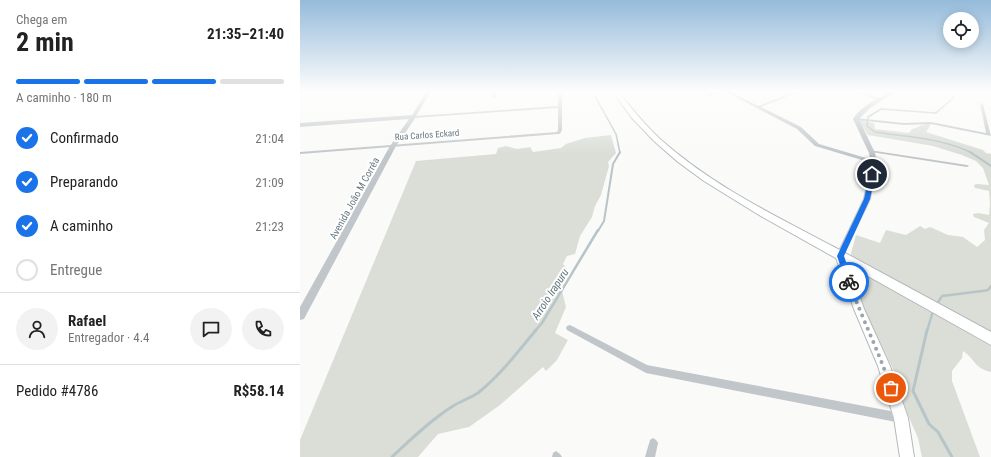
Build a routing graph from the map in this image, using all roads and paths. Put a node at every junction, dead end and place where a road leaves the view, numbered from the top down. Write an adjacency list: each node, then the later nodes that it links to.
1 (416, 112): 8 (street, Avenida João M Corrêa)
2 (482, 112): 8 (street)
3 (560, 112): 12 (street, Rua Carlos Eckard)
4 (631, 112): 17 (main road)
5 (769, 112): 15 (street)
6 (862, 112): 9 (street)
7 (983, 112): 11 (street)
8 (413, 117): 10 (street); 12 (street, Avenida João M Corrêa)
9 (856, 119): 11 (street); 13 (street)
10 (300, 125)
11 (990, 135)
12 (393, 146): 14 (street, Rua Carlos Eckard); 18 (street, Avenida João M Corrêa)
13 (871, 151): 15 (street); 16 (street)
14 (300, 153)
15 (874, 162): 17 (street)
16 (967, 166)
17 (840, 256): 20 (main road); 21 (main road)
18 (300, 316)
19 (570, 328): 21 (street)
20 (991, 339)
21 (901, 418): 24 (main road)
22 (653, 443): 23 (street)
23 (650, 457)
24 (906, 457)

